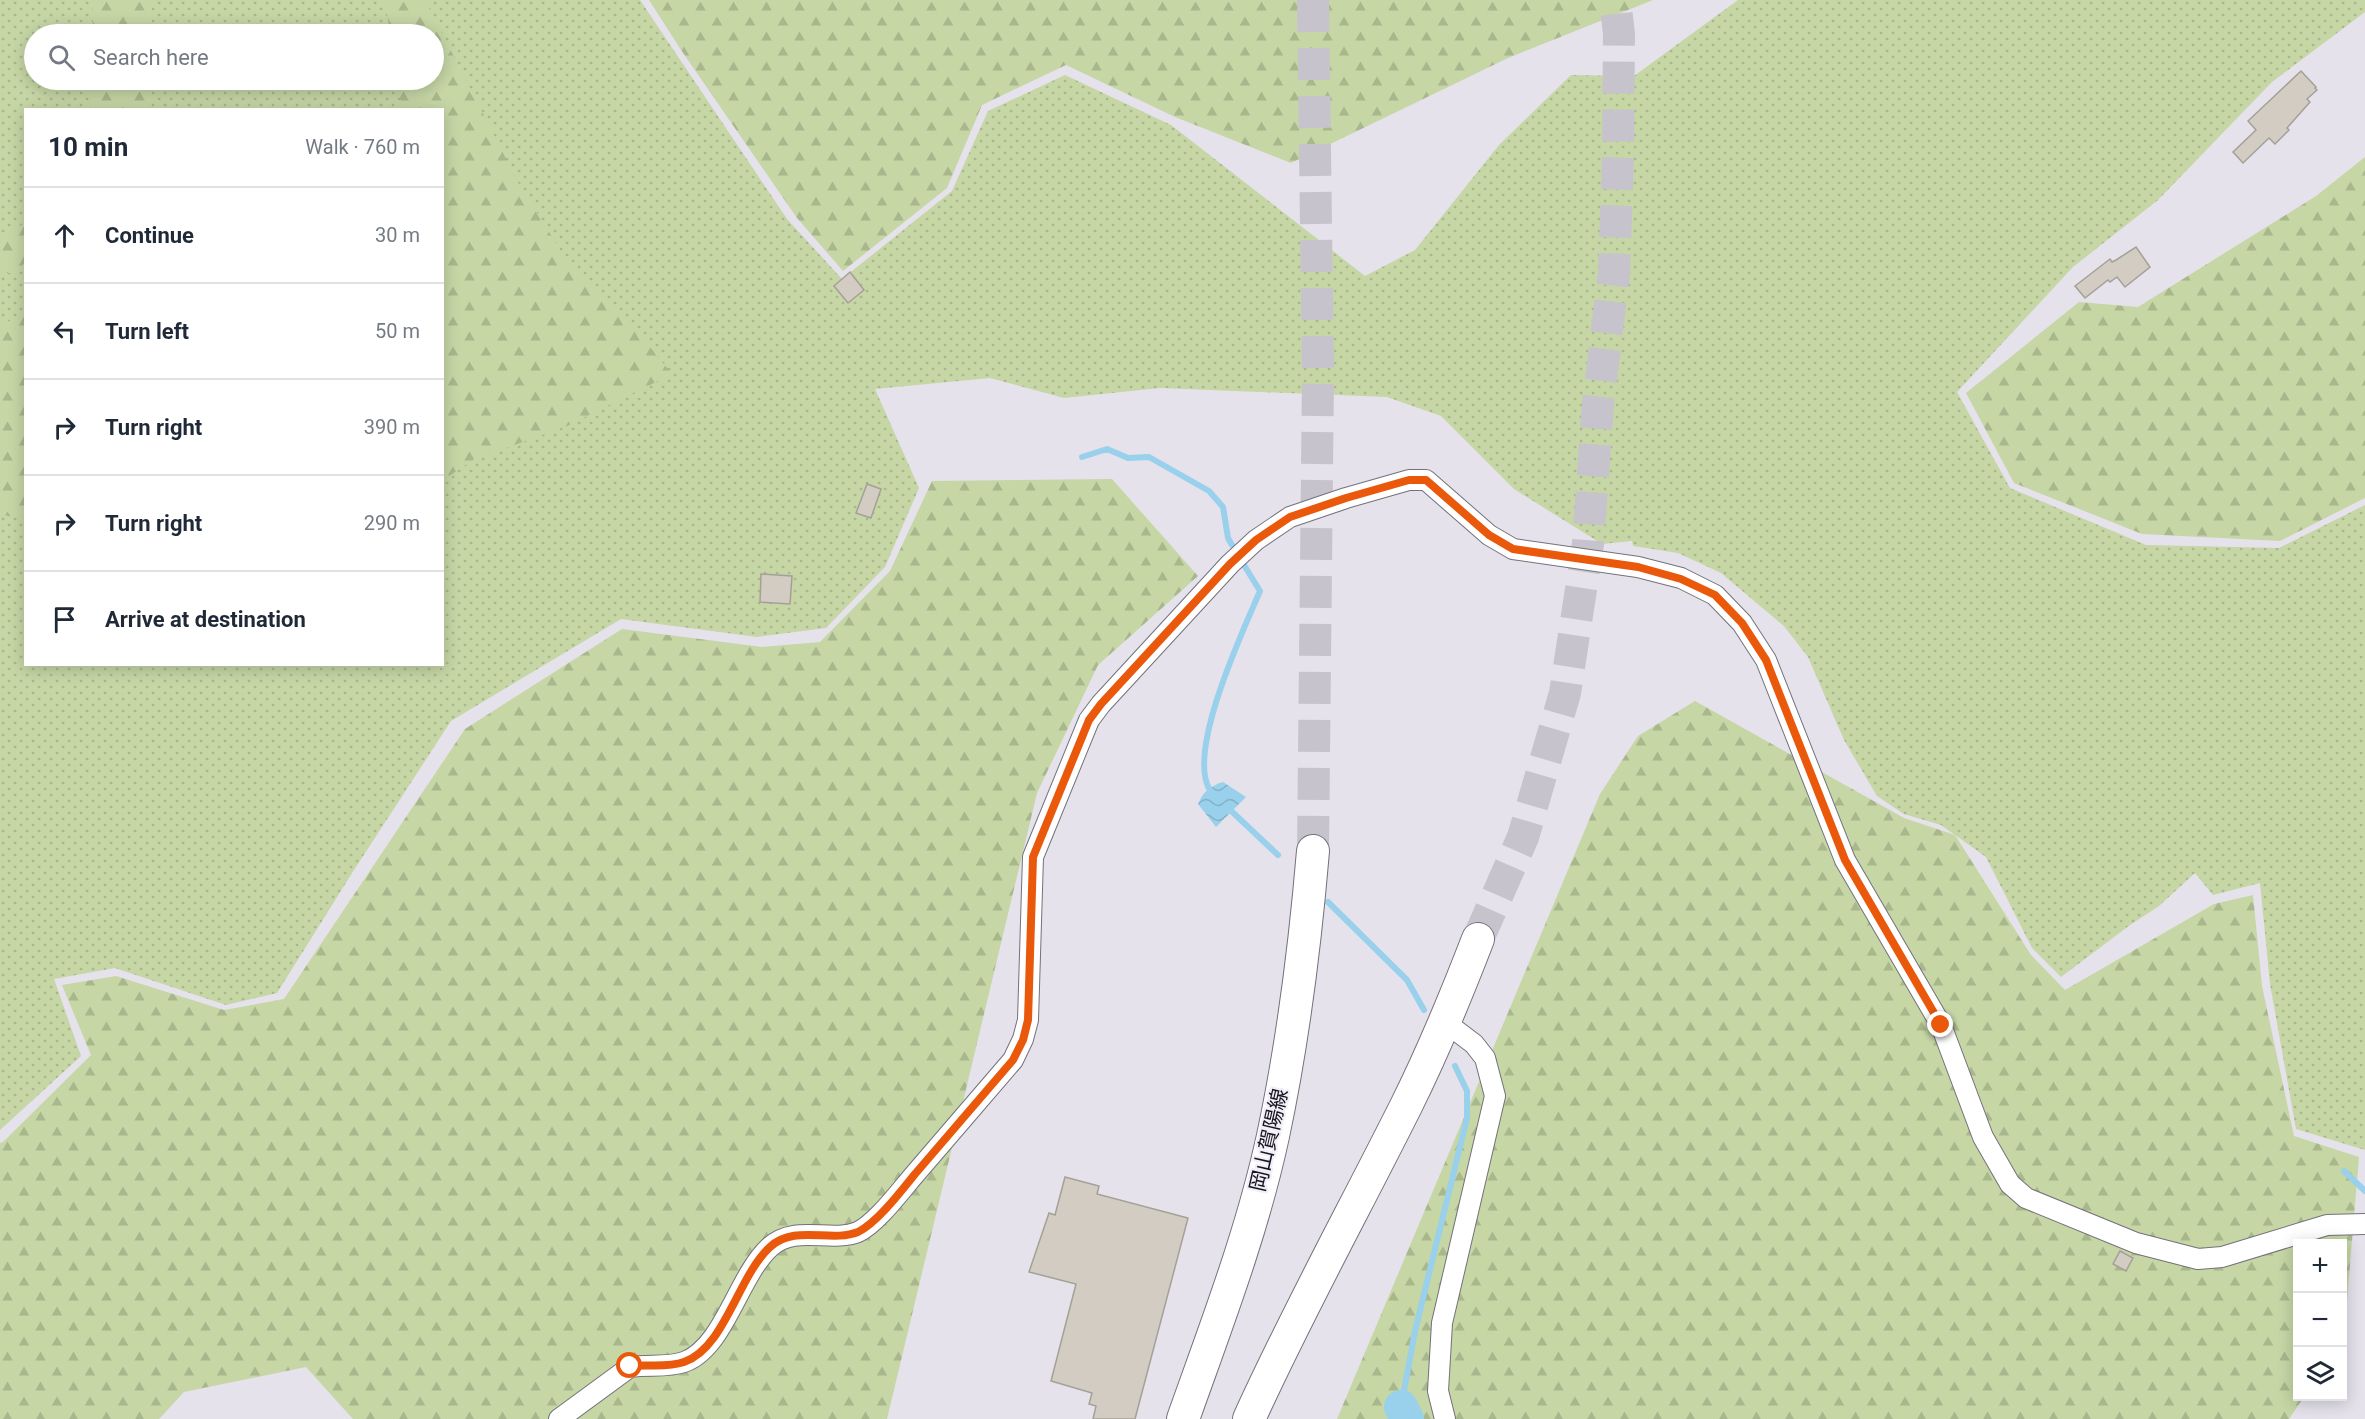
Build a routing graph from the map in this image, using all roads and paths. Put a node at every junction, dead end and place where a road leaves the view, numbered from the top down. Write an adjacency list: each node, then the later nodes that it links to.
1 (1313, 851): 5 (main road, 岡山賀陽線)
2 (1478, 939): 3 (main road)
3 (1445, 1022): 6 (main road); 12 (street)
4 (2365, 1224): 7 (street)
5 (1224, 1302): 8 (main road); 9 (main road, 岡山賀陽線)
6 (1277, 1361): 10 (main road); 11 (main road)
7 (559, 1419)
8 (1171, 1419)
9 (1183, 1419)
10 (1249, 1419)
11 (1262, 1419)
12 (1445, 1419)

